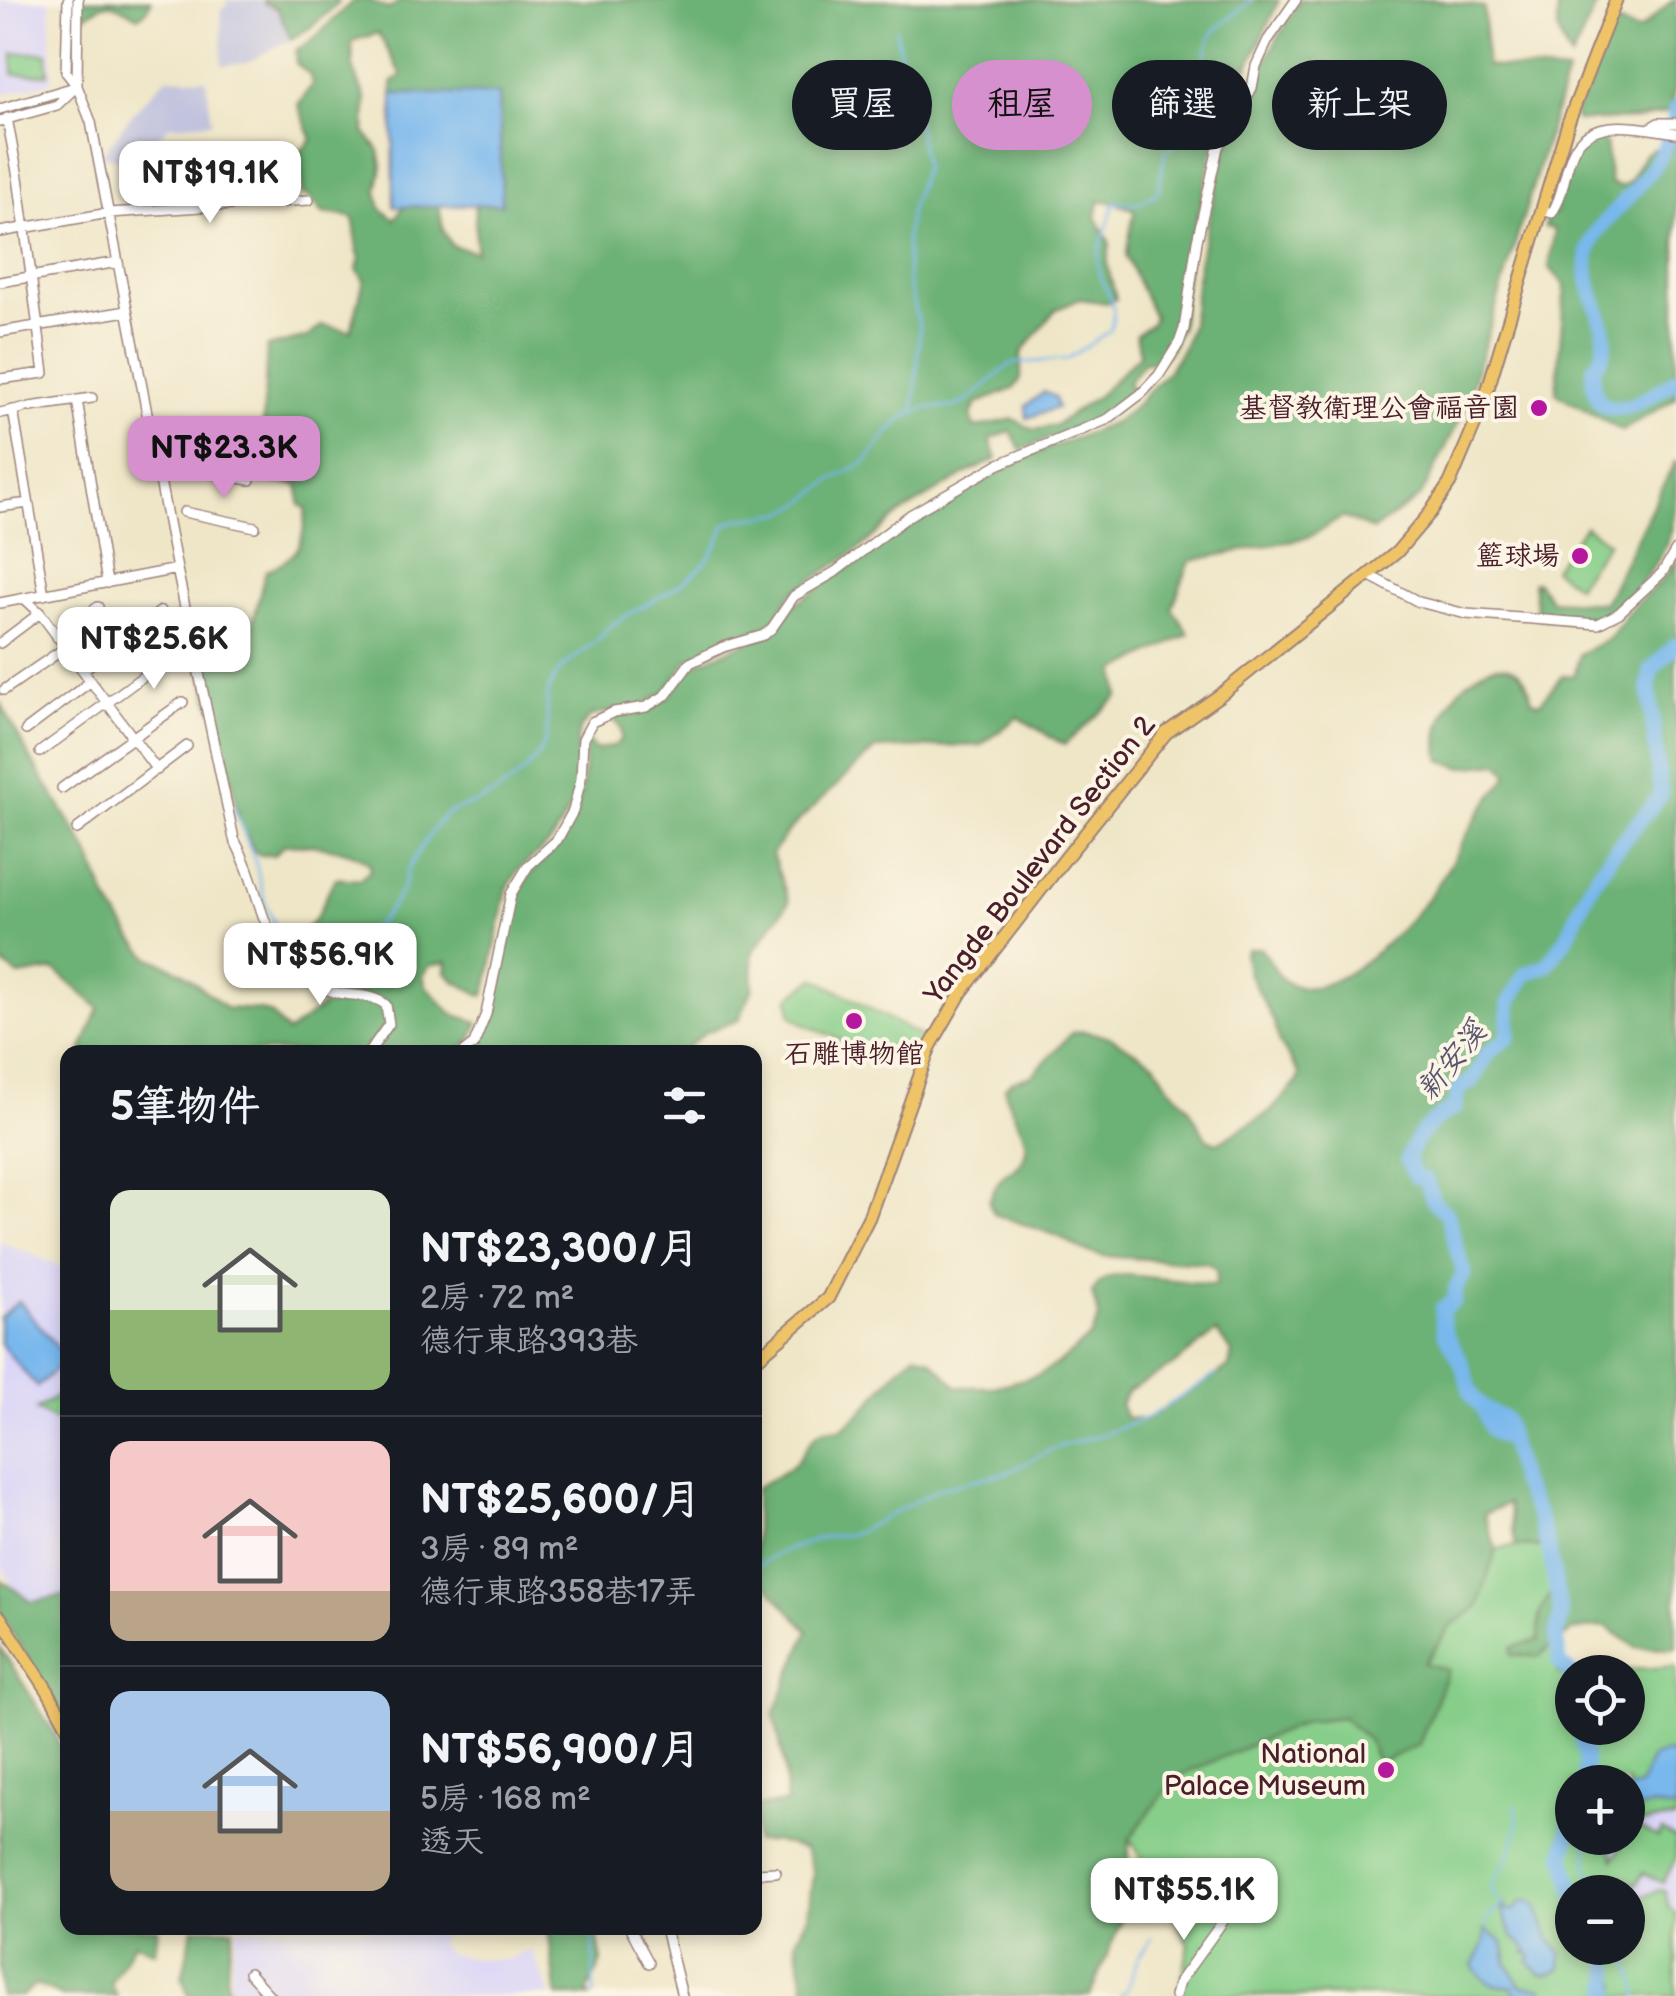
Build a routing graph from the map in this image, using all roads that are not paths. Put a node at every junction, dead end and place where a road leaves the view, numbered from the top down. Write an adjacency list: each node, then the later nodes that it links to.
1 (68, 0): 5 (street)
2 (78, 0): 5 (street)
3 (1296, 0): 61 (street)
4 (1616, 0): 11 (main road, Yangde Boulevard Section 2)
5 (78, 86): 6 (street); 7 (street); 12 (street)
6 (0, 108)
7 (4, 120): 13 (street)
8 (1668, 125): 9 (street); 11 (street)
9 (1676, 133)
10 (309, 200): 12 (street)
11 (1542, 210): 36 (main road, Yangde Boulevard Section 2)
12 (109, 213): 13 (street); 15 (street)
13 (24, 228): 14 (street); 16 (street)
14 (0, 232)
15 (118, 262): 16 (street); 18 (street)
16 (31, 277): 17 (street); 19 (street)
17 (0, 282)
18 (127, 311): 19 (street); 35 (street)
19 (37, 326): 20 (street); 21 (street)
20 (0, 332)
21 (0, 380)
22 (92, 398): 23 (street)
23 (77, 400): 24 (street); 37 (street)
24 (22, 409): 25 (street); 30 (street)
25 (0, 412)
26 (170, 427): 27 (street)
27 (241, 442)
28 (193, 470): 29 (street)
29 (250, 480)
30 (28, 503): 31 (street); 38 (street)
31 (0, 507)
32 (184, 512): 33 (street)
33 (255, 527)
34 (1676, 550): 36 (street)
35 (176, 569): 37 (street); 60 (street)
36 (1370, 576): 62 (main road, Yangde Boulevard Section 2)
37 (107, 582): 38 (street)
38 (44, 595): 39 (street)
39 (24, 598): 40 (street); 43 (street)
40 (0, 603)
41 (98, 607): 44 (street)
42 (162, 611): 48 (street)
43 (40, 613): 44 (street); 45 (street)
44 (57, 637): 46 (street)
45 (0, 642)
46 (64, 648): 48 (street); 50 (street)
47 (178, 650): 52 (street)
48 (82, 670): 49 (street)
49 (90, 682): 52 (street); 53 (street)
50 (4, 690)
51 (183, 702): 54 (street)
52 (106, 703): 54 (street); 56 (street)
53 (26, 730)
54 (132, 738): 57 (street); 58 (street)
55 (187, 746): 57 (street)
56 (40, 752)
57 (157, 770): 59 (street)
58 (62, 788)
59 (77, 829)
60 (374, 1045)
61 (473, 1045)
62 (762, 1354)
63 (0, 1617): 64 (main road)
64 (60, 1713)
65 (776, 1872): 66 (street)
66 (762, 1873)
67 (1232, 1910): 74 (street)
68 (634, 1935): 70 (street)
69 (666, 1935): 73 (street)
70 (649, 1963)
71 (250, 1974): 72 (street)
72 (270, 1996)
73 (682, 1996)
74 (1175, 1996)

